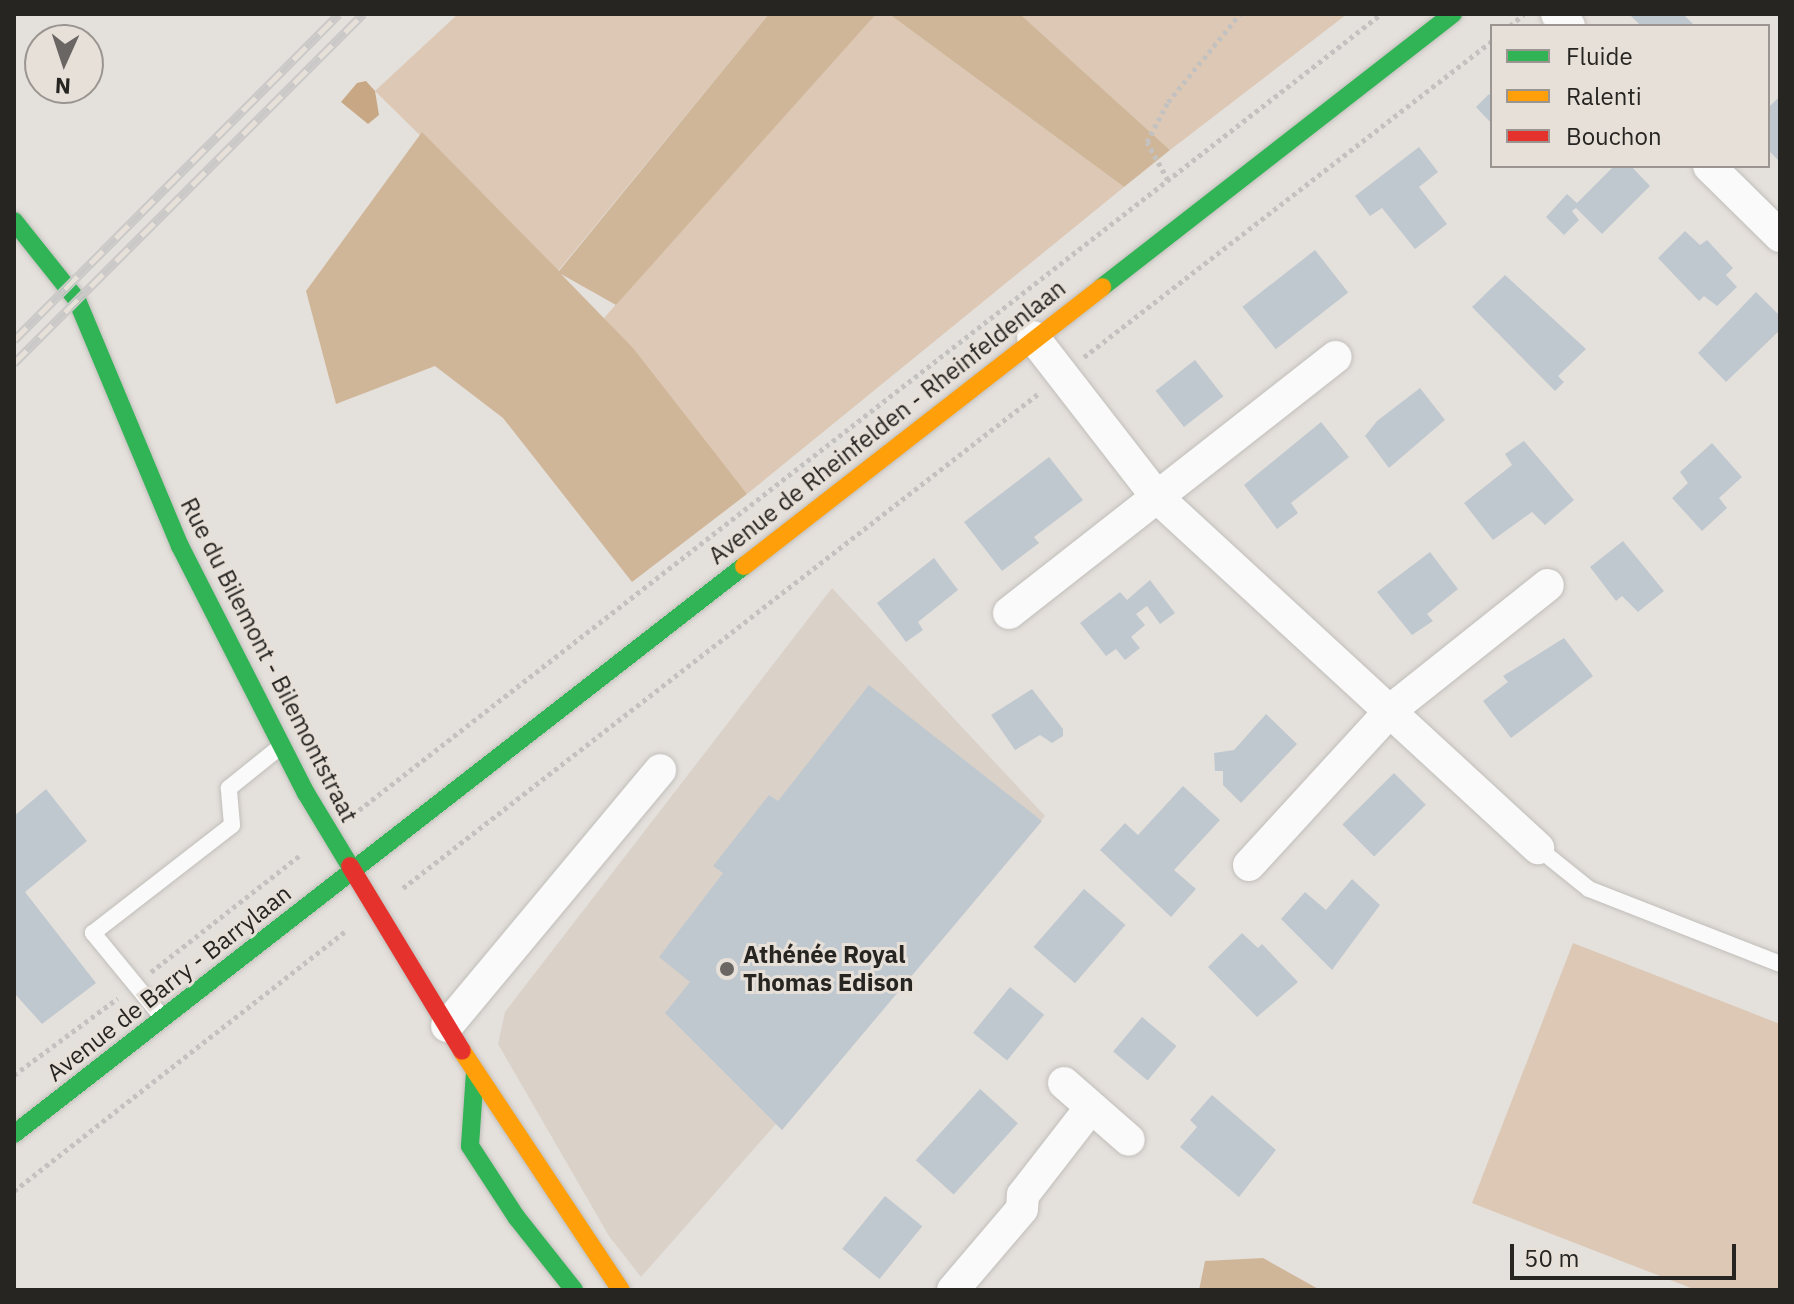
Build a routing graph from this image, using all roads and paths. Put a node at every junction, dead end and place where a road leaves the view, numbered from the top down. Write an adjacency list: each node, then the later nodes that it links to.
1 (1240, 14): 6 (path)
2 (1381, 14): 6 (path)
3 (1453, 14): 9 (main road, Avenue de Rheinfelden - Rheinfeldenlaan)
4 (1490, 43): 11 (path)
5 (1711, 168): 8 (street)
6 (1168, 180): 18 (path)
7 (14, 221): 16 (main road, Rue du Bilemont - Bilemontstraat)
8 (1780, 236)
9 (1033, 337): 11 (street); 21 (main road, Avenue de Rheinfelden - Rheinfeldenlaan)
10 (1336, 357): 12 (street)
11 (1062, 375): 12 (street); 22 (path)
12 (1158, 498): 14 (street); 15 (street)
13 (1548, 585): 15 (street)
14 (1009, 613)
15 (1392, 709): 19 (street); 20 (street)
16 (282, 745): 18 (main road, Rue du Bilemont - Bilemontstraat); 24 (lane)
17 (660, 770): 26 (street)
18 (329, 832): 21 (main road, Rue du Bilemont - Bilemontstraat); 24 (path)
19 (1538, 848): 23 (lane)
20 (1249, 865)
21 (352, 870): 22 (main road, Rue du Bilemont - Bilemontstraat); 25 (main road, Avenue de Barry - Barrylaan)
22 (376, 908): 26 (main road, Rue du Bilemont - Bilemontstraat); 33 (path)
23 (1780, 964)
24 (134, 986): 25 (lane); 28 (path)
25 (163, 1018): 31 (main road, Avenue de Barry - Barrylaan)
26 (447, 1026): 27 (main road, Rue du Bilemont - Bilemontstraat)
27 (475, 1072): 34 (main road, Rue du Bilemont - Bilemontstraat); 35 (main road)
28 (14, 1075)
29 (1064, 1083): 30 (street)
30 (1089, 1110): 32 (street); 38 (street)
31 (14, 1134)
32 (1129, 1140)
33 (14, 1191)
34 (586, 1242): 36 (street); 37 (main road, Rue du Bilemont - Bilemontstraat)
35 (574, 1290)
36 (591, 1290)
37 (621, 1290)
38 (953, 1290)

